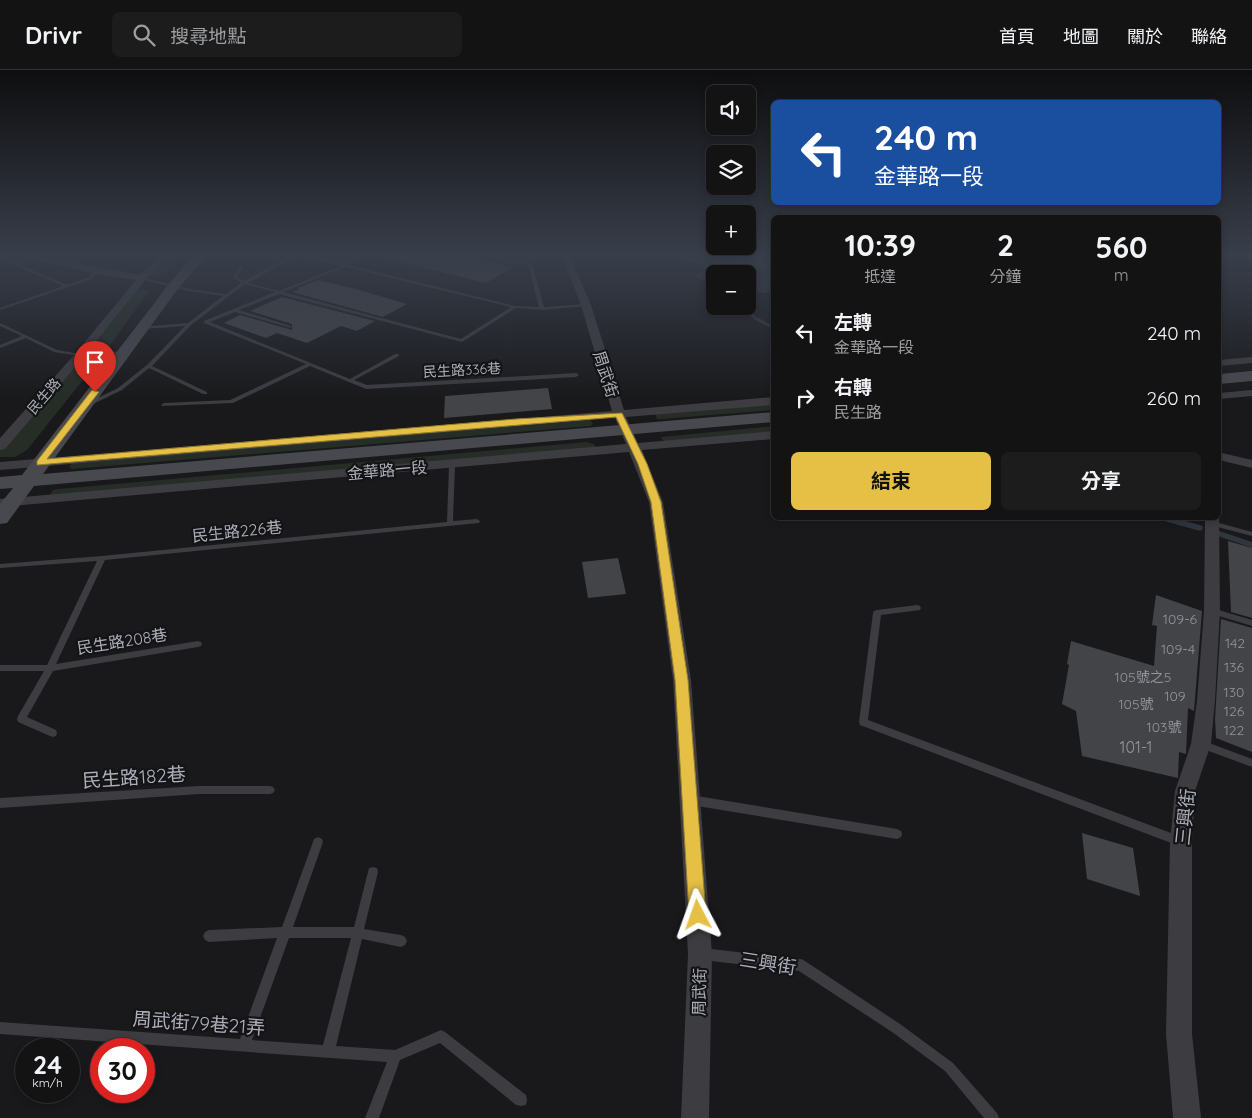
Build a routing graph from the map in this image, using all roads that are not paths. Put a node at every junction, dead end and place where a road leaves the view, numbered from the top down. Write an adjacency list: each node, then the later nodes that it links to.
1 (18, 303): 12 (lane)
2 (122, 303): 23 (street, 民生路)
3 (155, 303): 22 (street, 民生路)
4 (158, 303): 19 (street, 民生路)
5 (217, 303): 17 (lane)
6 (254, 303): 14 (lane)
7 (319, 303): 11 (lane)
8 (499, 303): 11 (lane)
9 (540, 303): 13 (lane)
10 (586, 305): 13 (lane); 39 (street, 周武街)
11 (515, 307): 13 (lane)
12 (0, 309)
13 (542, 309)
14 (236, 311): 15 (lane); 18 (lane)
15 (206, 322): 17 (lane); 27 (lane, 民生路336巷)
16 (0, 324): 20 (lane)
17 (189, 324): 19 (lane); 28 (lane)
18 (290, 327)
19 (143, 328): 22 (street, 民生路)
20 (24, 337): 21 (lane); 23 (lane)
21 (0, 346)
22 (117, 353): 23 (lane); 38 (street, 民生路); 45 (street, 民生路)
23 (80, 354): 43 (street, 民生路)
24 (396, 355): 32 (lane)
25 (1252, 360): 26 (street)
26 (1221, 363)
27 (310, 364): 32 (lane, 民生路336巷); 37 (lane)
28 (149, 366): 33 (lane); 38 (lane)
29 (576, 375): 32 (lane, 民生路336巷)
30 (1252, 376): 31 (street)
31 (1221, 379)
32 (351, 380)
33 (205, 393)
34 (1252, 393): 35 (street)
35 (1221, 396)
36 (771, 401): 39 (street)
37 (164, 405)
38 (85, 406): 45 (street, 民生路)
39 (620, 414): 42 (street, 周武街); 45 (street)
40 (771, 417): 42 (street, 金華路一段)
41 (771, 435): 42 (street, 金華路一段)
42 (631, 440): 45 (street, 金華路一段); 47 (street, 金華路一段); 66 (street, 周武街)
43 (0, 446)
44 (1221, 454): 46 (street)
45 (32, 460): 48 (street, 民生路)
46 (1252, 464)
47 (452, 465): 48 (street, 金華路一段); 52 (lane)
48 (3, 488): 49 (street, 民生路)
49 (0, 518)
50 (1212, 520): 53 (lane); 57 (street, 三興街)
51 (477, 521): 52 (lane, 民生路226巷)
52 (450, 523): 54 (lane, 民生路226巷)
53 (1252, 534)
54 (102, 558): 55 (lane, 民生路226巷); 61 (lane, 民生路208巷)
55 (0, 566)
56 (917, 608): 70 (lane)
57 (1212, 611): 58 (lane); 63 (street, 三興街)
58 (1252, 623)
59 (198, 644): 61 (lane, 民生路208巷)
60 (0, 668): 61 (lane, 民生路208巷)
61 (50, 668): 62 (lane, 民生路208巷)
62 (53, 733)
63 (1200, 744): 64 (lane); 70 (street, 三興街)
64 (1252, 763)
65 (270, 790): 67 (lane, 民生路182巷)
66 (690, 800): 68 (lane); 76 (street, 周武街)
67 (0, 803)
68 (897, 834)
69 (318, 842): 72 (lane)
70 (1181, 842): 85 (street, 三興街)
71 (373, 872): 73 (lane)
72 (285, 932): 73 (lane); 74 (lane); 78 (lane)
73 (358, 933): 75 (lane); 79 (lane)
74 (209, 936)
75 (401, 940)
76 (700, 954): 83 (street, 周武街); 84 (lane, 三興街)
77 (0, 1028): 78 (lane, 周武街79巷21弄)
78 (244, 1045): 79 (lane, 周武街79巷21弄)
79 (328, 1051): 80 (lane, 周武街79巷21弄)
80 (395, 1056): 81 (lane); 82 (lane)
81 (521, 1100)
82 (372, 1118)
83 (695, 1118)
84 (992, 1118)
85 (1187, 1118)

